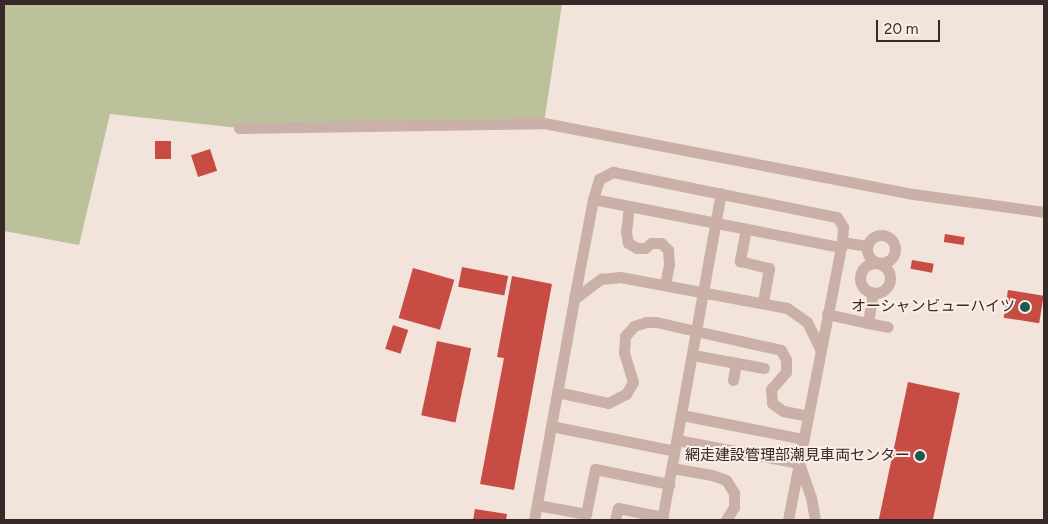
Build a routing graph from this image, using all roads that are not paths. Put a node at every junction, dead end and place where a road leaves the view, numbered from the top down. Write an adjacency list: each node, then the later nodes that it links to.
1 (239, 128): 5 (lane)
2 (721, 193): 3 (lane); 6 (lane); 8 (lane)
3 (593, 199): 4 (lane); 14 (lane)
4 (629, 207): 6 (lane); 11 (lane)
5 (1044, 212)
6 (716, 223): 7 (lane); 12 (lane)
7 (746, 228): 8 (lane); 15 (lane)
8 (841, 244): 9 (lane); 16 (lane)
9 (867, 246): 10 (lane); 10 (lane)
10 (878, 263): 13 (lane); 13 (lane)
11 (665, 284): 12 (lane); 14 (lane)
12 (705, 291): 15 (lane); 19 (lane)
13 (874, 293): 17 (lane)
14 (574, 298): 25 (lane)
15 (762, 302): 20 (lane)
16 (828, 314): 17 (lane); 20 (lane)
17 (868, 324): 18 (lane)
18 (888, 327)
19 (697, 331): 21 (lane); 25 (lane); 27 (lane)
20 (820, 349): 27 (lane)
21 (693, 355): 22 (lane); 26 (lane)
22 (736, 363): 23 (lane); 24 (lane)
23 (764, 368)
24 (733, 380)
25 (558, 392): 28 (lane)
26 (682, 415): 29 (lane); 30 (lane)
27 (808, 416): 29 (lane)
28 (552, 426): 30 (lane); 34 (lane)
29 (804, 438): 31 (lane)
30 (676, 446): 31 (lane); 32 (lane)
31 (799, 463): 39 (lane); 40 (lane)
32 (672, 468): 33 (lane); 38 (lane)
33 (669, 484): 34 (lane); 35 (lane)
34 (536, 505): 36 (lane)
35 (663, 518): 37 (lane)
36 (534, 520)
37 (615, 520)
38 (726, 520)
39 (788, 520)
40 (815, 520)

